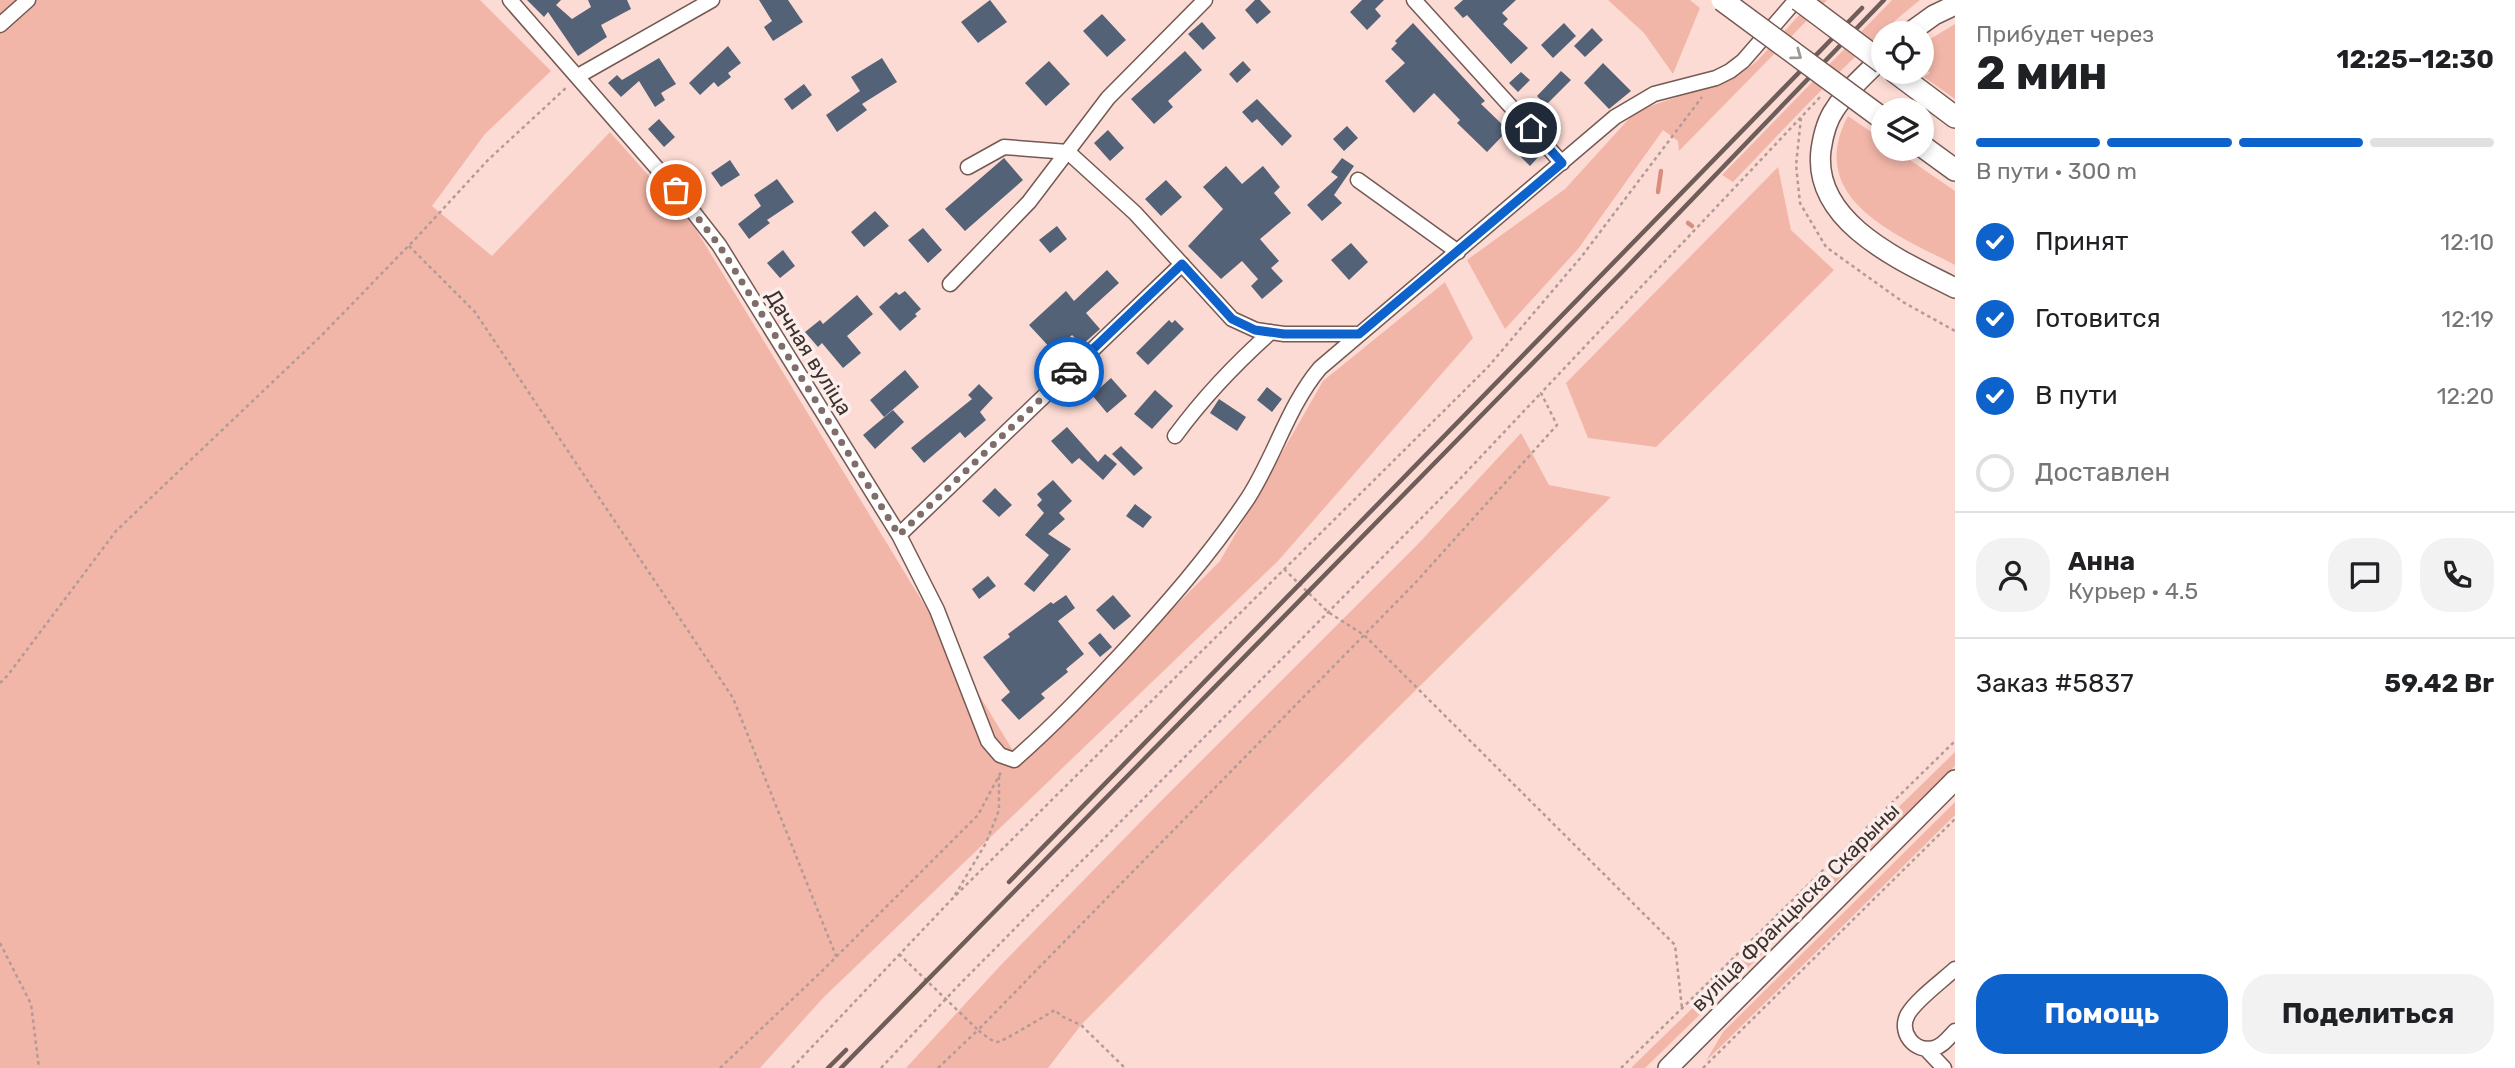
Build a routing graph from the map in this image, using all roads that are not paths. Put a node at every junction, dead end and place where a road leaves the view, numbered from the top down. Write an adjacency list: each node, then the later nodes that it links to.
1 (27, 0): 10 (street)
2 (510, 0): 13 (street, Дачная вуліца)
3 (712, 0): 13 (street)
4 (1414, 0): 19 (street)
5 (1722, 0): 15 (highway, one-way to 15, bridge)
6 (1797, 0): 11 (highway, bridge); 19 (street)
7 (1203, 1): 17 (street)
8 (1955, 5): 9 (main road)
9 (1926, 21)
10 (0, 24)
11 (1871, 54)
12 (1871, 70): 26 (main road)
13 (578, 76): 30 (street, Дачная вуліца)
14 (1910, 84): 16 (highway)
15 (1871, 110)
16 (1955, 117)
17 (1068, 152): 20 (street); 24 (street); 25 (street)
18 (1934, 155): 21 (highway)
19 (1562, 163): 23 (street)
20 (968, 167)
21 (1955, 170)
22 (1358, 180): 23 (street)
23 (1458, 252): 28 (street)
24 (1182, 264): 27 (street); 30 (street)
25 (950, 285)
26 (1955, 288)
27 (1271, 332): 28 (street); 29 (street)
28 (1359, 334): 30 (street, Дачная вуліца)
29 (1175, 436)
30 (899, 535)
31 (1955, 780): 35 (main road, вуліца Францыска Скарыны)
32 (1955, 969): 34 (street)
33 (1955, 1031): 34 (street)
34 (1926, 1049): 36 (street)
35 (1668, 1068)
36 (1944, 1068)

